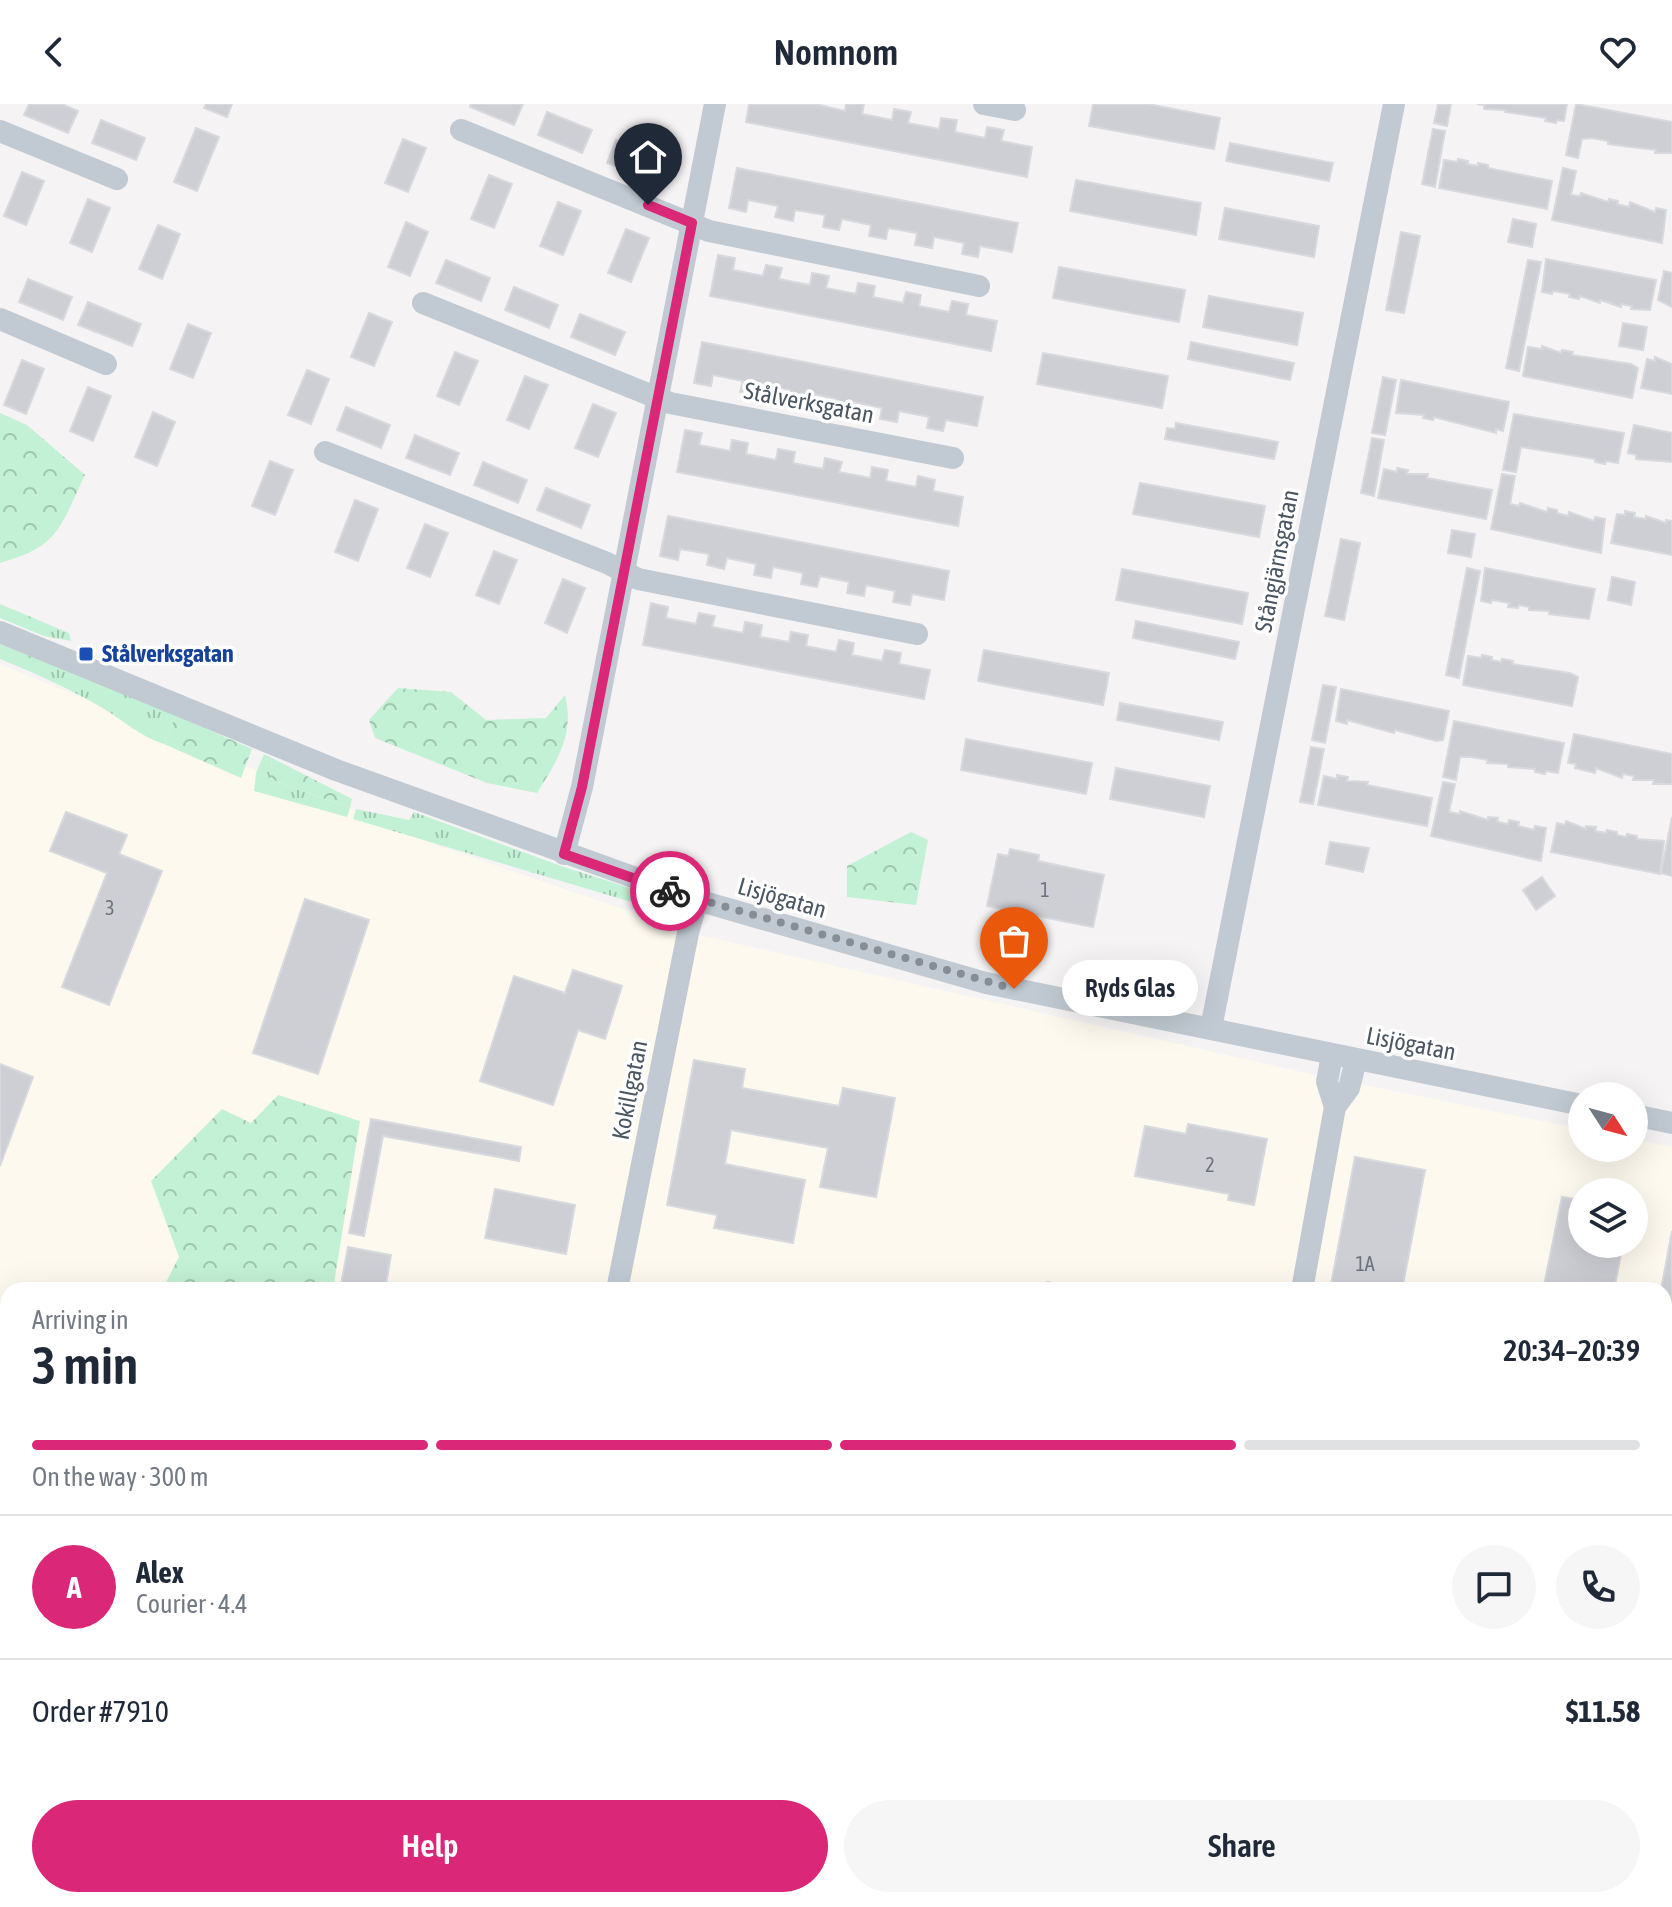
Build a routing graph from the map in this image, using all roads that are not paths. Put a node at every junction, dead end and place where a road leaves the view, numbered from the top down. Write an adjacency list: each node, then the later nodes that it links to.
1 (715, 104): 8 (street)
2 (984, 104): 4 (street)
3 (1394, 104): 21 (street, Stångjärnsgatan)
4 (1015, 110)
5 (461, 130): 8 (street)
6 (0, 131): 7 (street)
7 (117, 179)
8 (692, 223): 9 (street); 13 (street)
9 (979, 286)
10 (423, 303): 13 (street, Stålverksgatan)
11 (0, 319): 12 (street)
12 (106, 364)
13 (656, 397): 15 (street, Stålverksgatan); 16 (street)
14 (325, 452): 16 (street)
15 (953, 458)
16 (622, 570): 18 (street); 19 (street)
17 (0, 632): 19 (street, Lisjögatan)
18 (917, 634)
19 (564, 854): 20 (street, Lisjögatan)
20 (697, 900): 21 (street, Lisjögatan); 28 (street, Kokillgatan)
21 (1211, 1028): 22 (street, Lisjögatan)
22 (1332, 1055): 23 (street, Lisjögatan); 25 (street)
23 (1356, 1060): 24 (street, Lisjögatan); 25 (street)
24 (1568, 1102)
25 (1335, 1107): 29 (street)
26 (1648, 1118): 27 (street)
27 (1672, 1123)
28 (619, 1282)
29 (1303, 1282)

